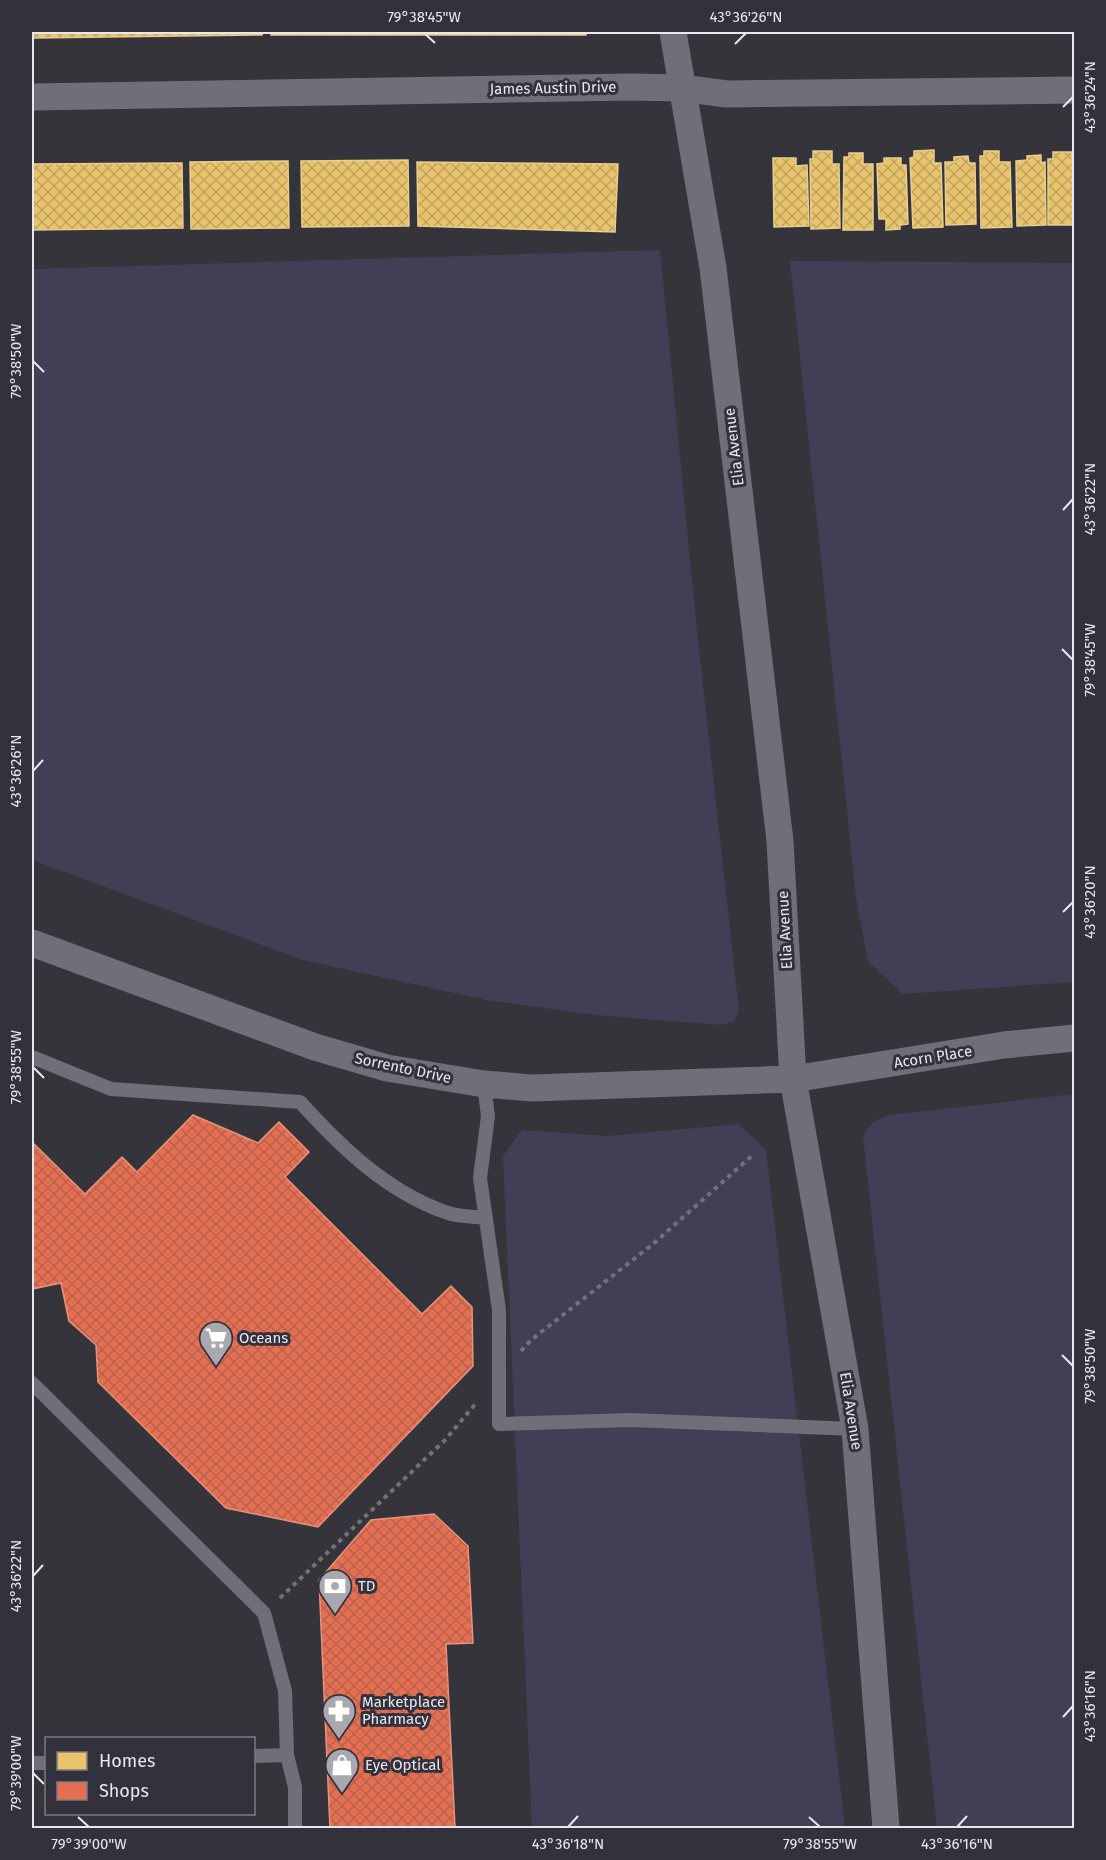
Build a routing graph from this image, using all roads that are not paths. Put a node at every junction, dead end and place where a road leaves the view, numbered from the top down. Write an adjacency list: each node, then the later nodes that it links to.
1 (674, 32): 2 (street, Elia Avenue)
2 (681, 87): 3 (street, James Austin Drive); 4 (street, James Austin Drive); 8 (street, Elia Avenue)
3 (1074, 90)
4 (32, 97)
5 (32, 943): 9 (street, Sorrento Drive)
6 (1074, 1038): 8 (street, Acorn Place)
7 (32, 1057): 10 (lane)
8 (793, 1079): 9 (street, Sorrento Drive); 12 (street, Elia Avenue)
9 (484, 1084): 10 (lane)
10 (486, 1218): 12 (lane)
11 (32, 1383): 13 (lane)
12 (855, 1429): 16 (street, Elia Avenue)
13 (287, 1755): 14 (lane); 15 (lane)
14 (255, 1756)
15 (295, 1828)
16 (886, 1828)

